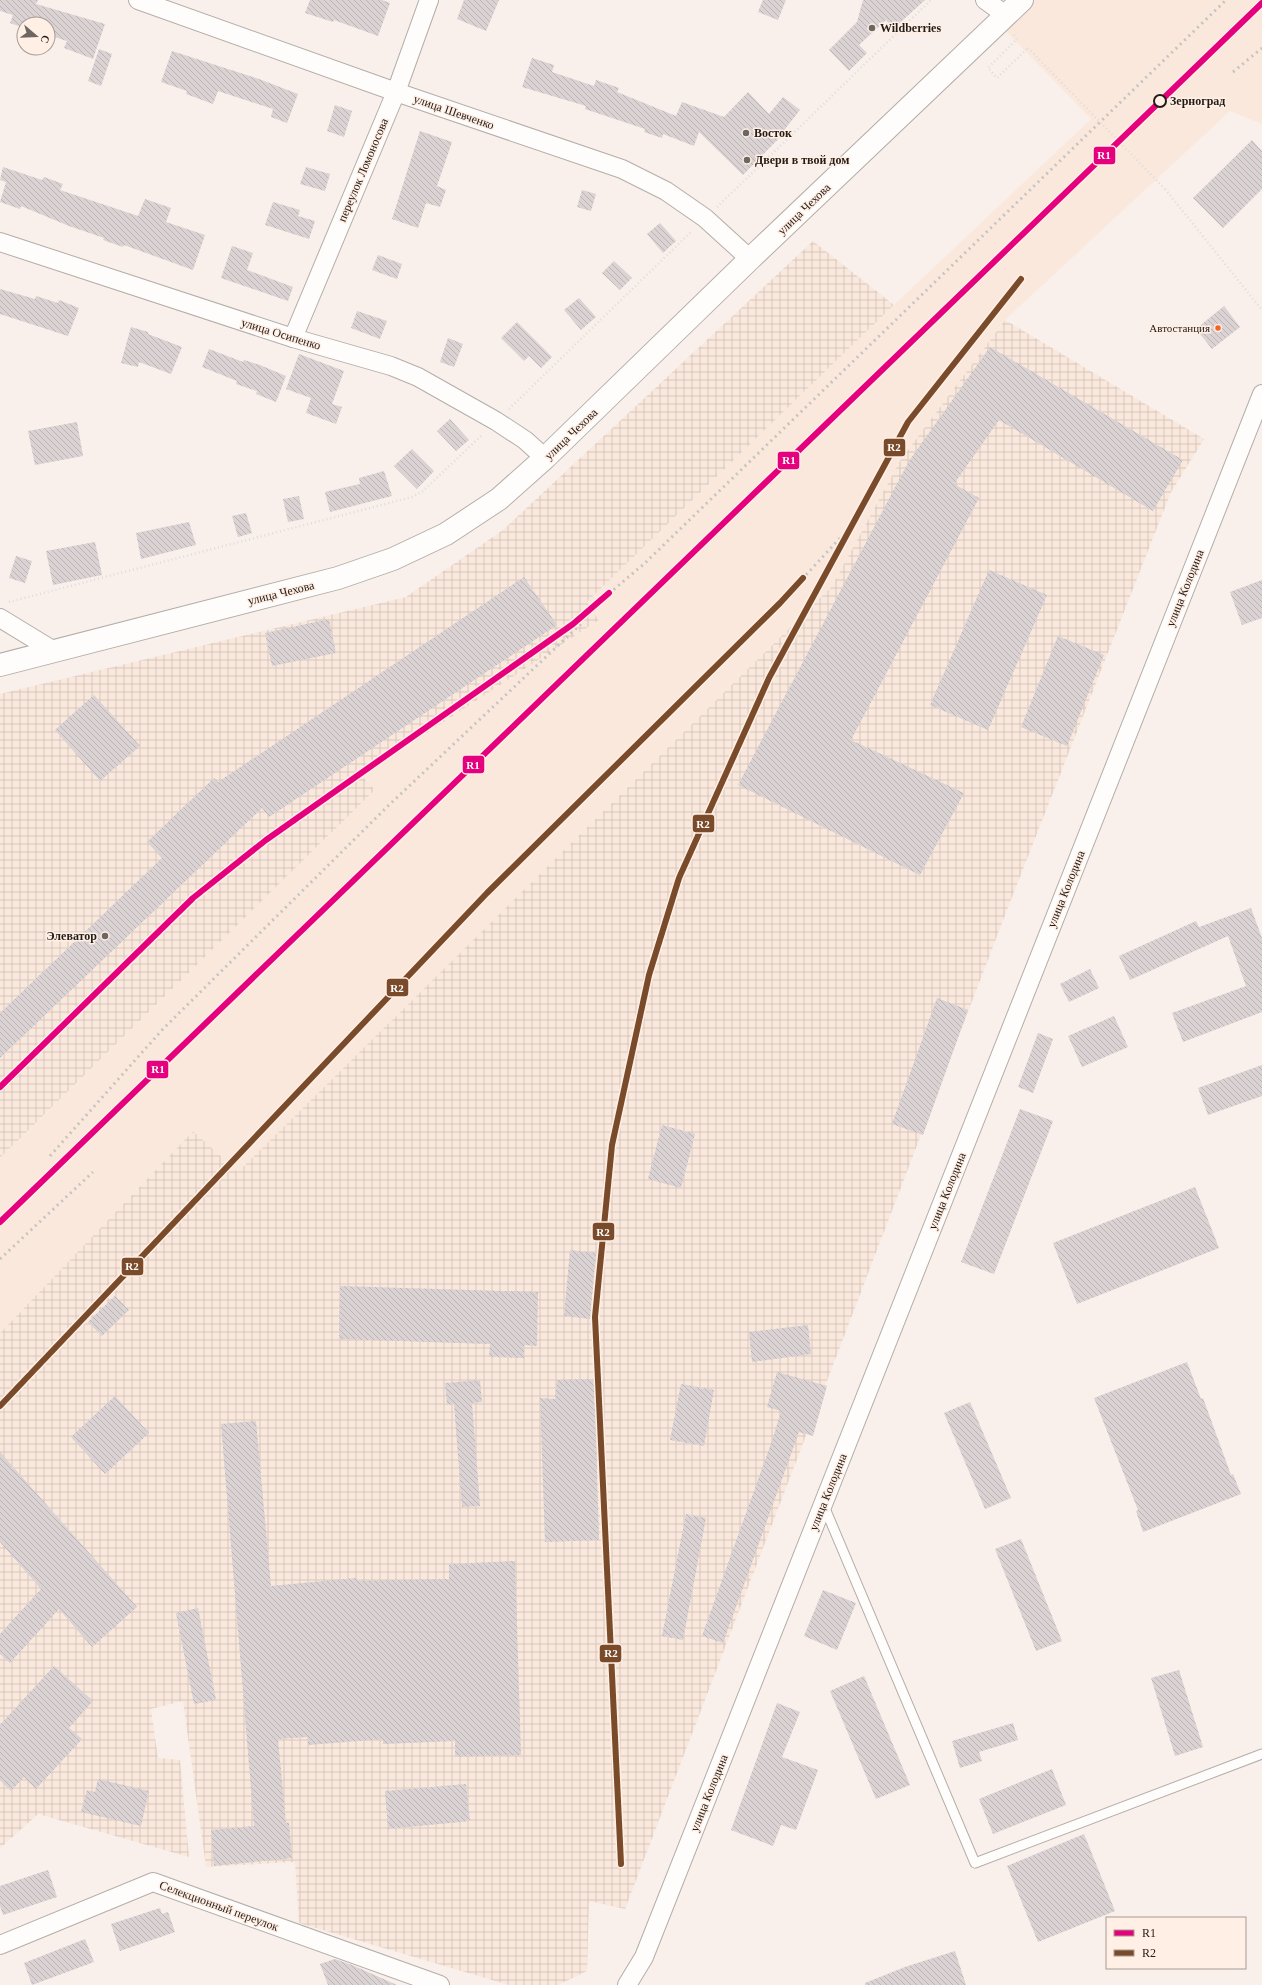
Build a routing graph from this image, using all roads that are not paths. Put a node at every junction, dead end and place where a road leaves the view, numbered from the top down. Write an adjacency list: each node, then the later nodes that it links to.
1 (138, 0): 6 (street, улица Шевченко)
2 (429, 0): 6 (street, переулок Ломоносова)
3 (985, 0): 5 (street)
4 (1022, 0): 5 (main road, улица Чехова)
5 (1007, 16): 8 (main road, улица Чехова)
6 (396, 92): 8 (street, улица Шевченко); 9 (street, переулок Ломоносова)
7 (0, 242): 9 (street, улица Осипенко)
8 (750, 260): 11 (main road, улица Чехова)
9 (293, 338): 11 (street, улица Осипенко)
10 (1262, 394): 15 (street, улица Колодина)
11 (545, 458): 13 (main road, улица Чехова)
12 (4, 610): 13 (street)
13 (54, 651): 14 (main road, улица Чехова)
14 (0, 665)
15 (823, 1504): 16 (lane); 19 (street, улица Колодина)
16 (1262, 1754)
17 (0, 1945): 18 (street, Селекционный переулок)
18 (440, 1985)
19 (627, 1985)

